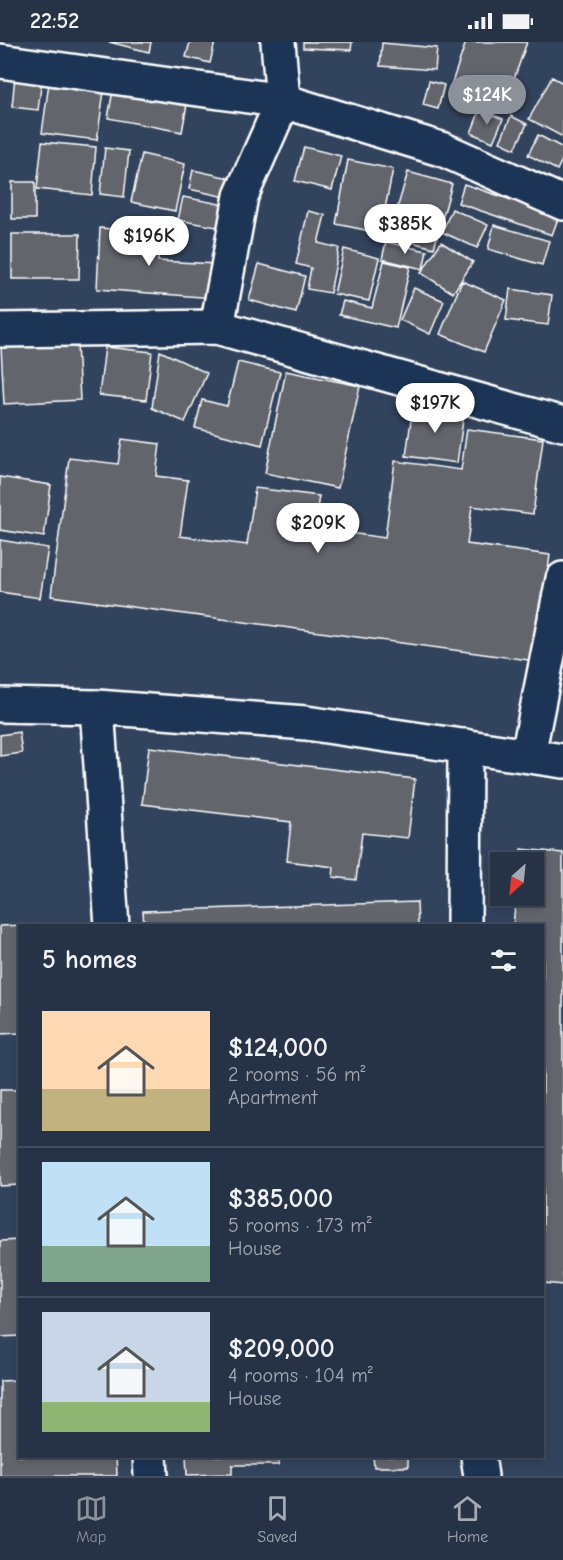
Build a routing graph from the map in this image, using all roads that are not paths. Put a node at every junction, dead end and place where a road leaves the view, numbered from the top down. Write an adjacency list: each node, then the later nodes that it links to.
1 (278, 42): 3 (street)
2 (0, 61): 3 (street)
3 (283, 101): 4 (street); 5 (street)
4 (563, 203)
5 (217, 327): 6 (street); 7 (street)
6 (0, 330)
7 (563, 424)
8 (563, 579): 12 (street)
9 (0, 705): 10 (street)
10 (97, 707): 11 (street); 14 (street)
11 (465, 746): 12 (street); 15 (street)
12 (528, 755): 13 (street)
13 (563, 761)
14 (112, 924)
15 (464, 924)
16 (150, 1458): 18 (street)
17 (478, 1458): 19 (street)
18 (151, 1476)
19 (481, 1476)

